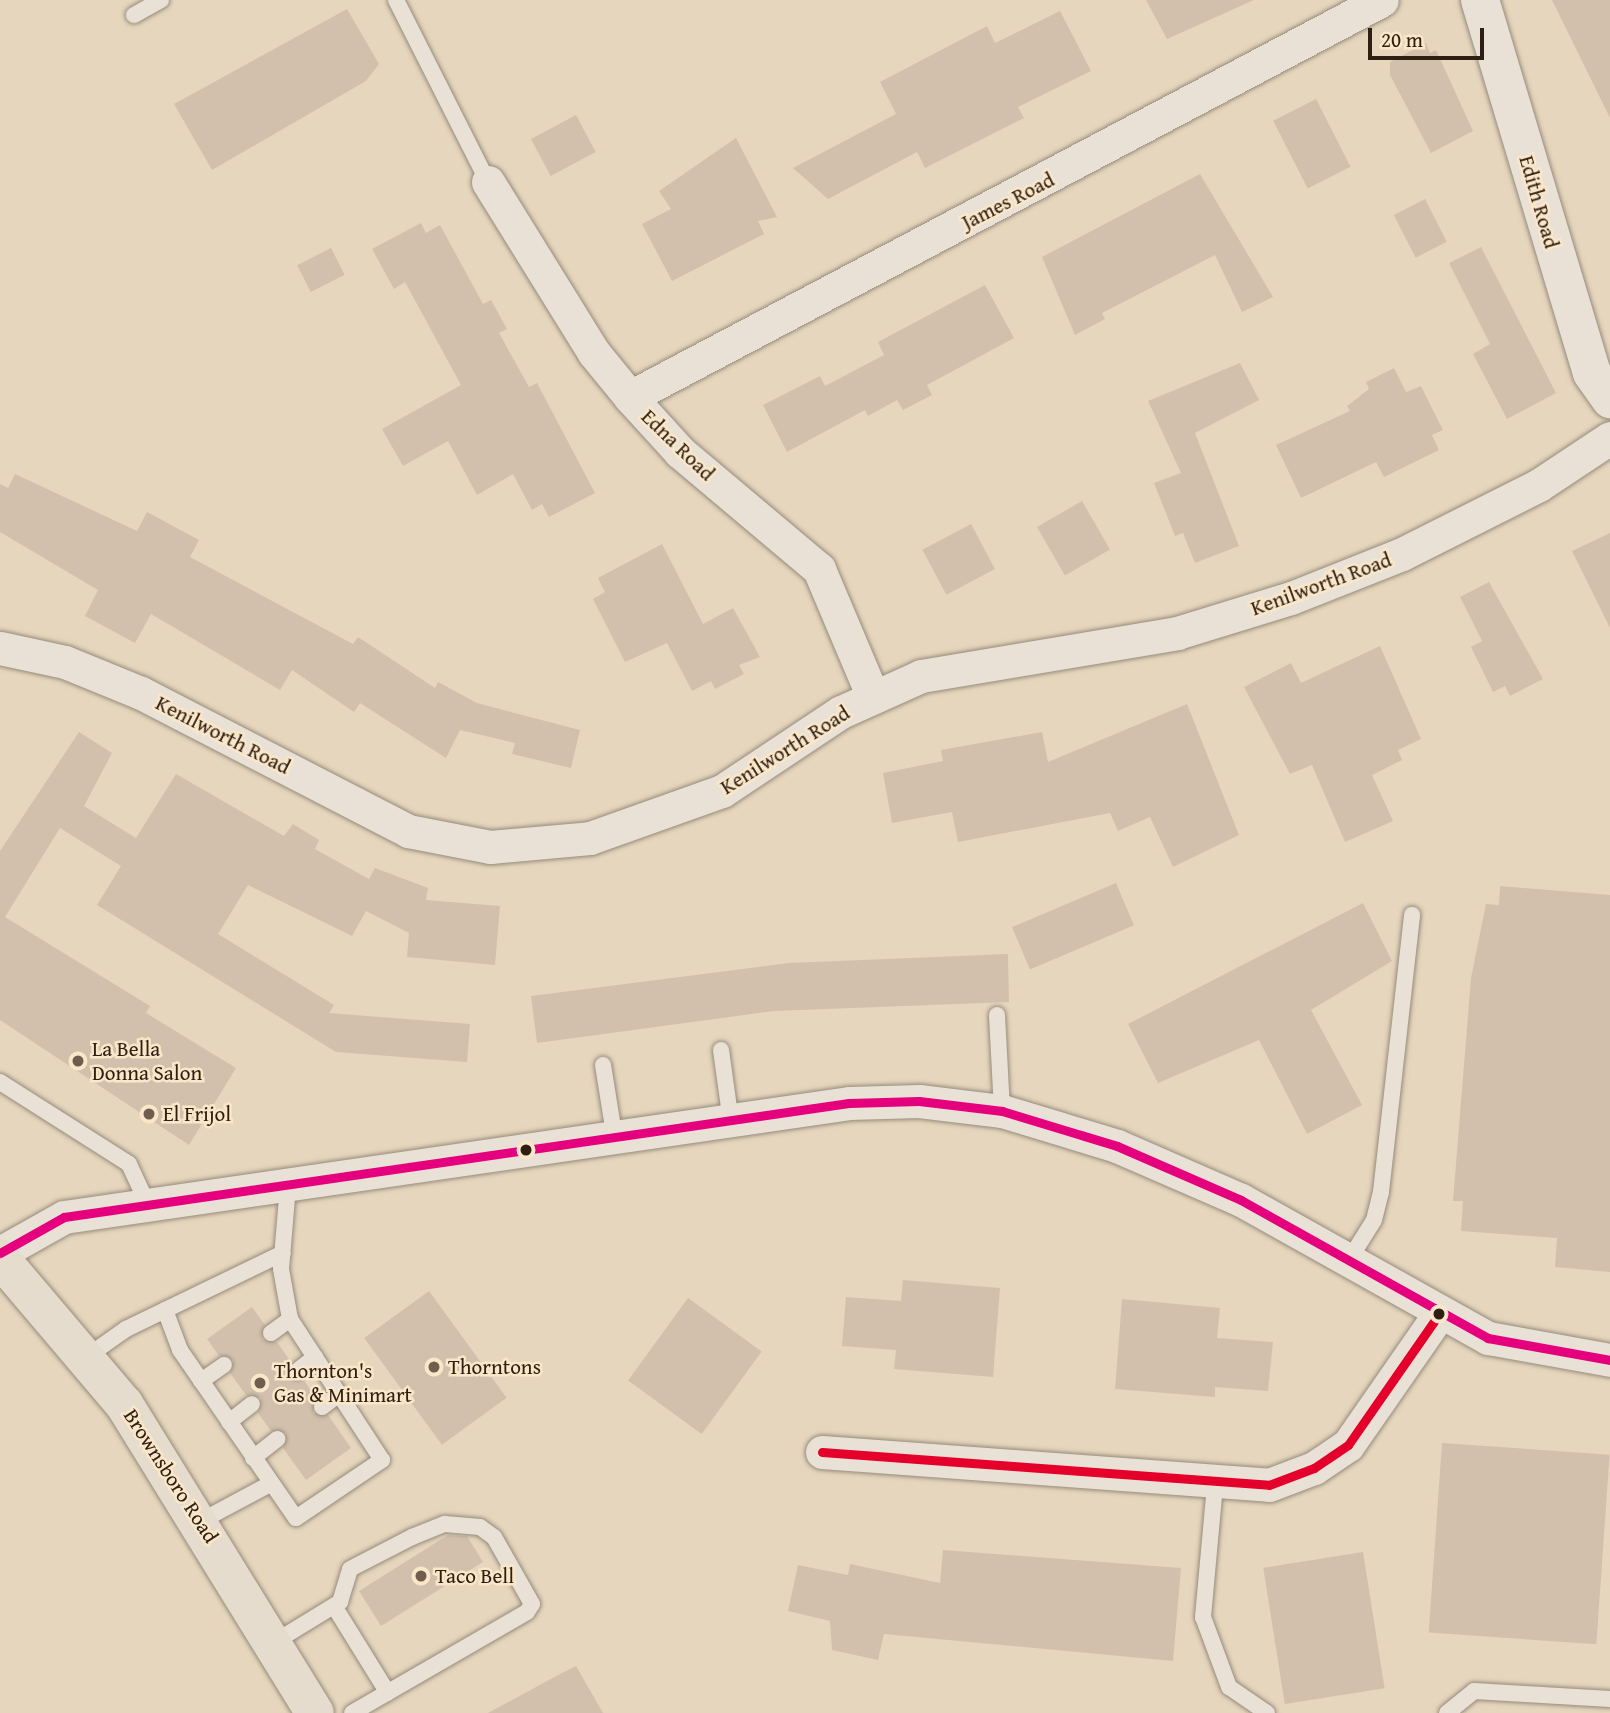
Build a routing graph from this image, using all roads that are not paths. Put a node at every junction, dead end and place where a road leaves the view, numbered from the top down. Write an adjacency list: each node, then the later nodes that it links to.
1 (160, 0): 5 (lane)
2 (396, 0): 6 (lane)
3 (1382, 0): 7 (street, James Road)
4 (1480, 0): 8 (street, Edith Road)
5 (134, 15)
6 (488, 183): 7 (street, Edna Road)
7 (630, 397): 11 (street, Edna Road)
8 (1610, 398)
9 (1610, 438): 11 (street, Kenilworth Road)
10 (0, 648): 11 (street, Kenilworth Road)
11 (873, 697)
12 (1412, 915): 25 (lane)
13 (997, 1015): 17 (lane)
14 (721, 1050): 18 (lane)
15 (603, 1065): 19 (lane)
16 (0, 1082): 21 (lane)
17 (1002, 1111): 18 (street); 25 (street)
18 (731, 1122): 19 (street)
19 (615, 1140): 20 (street)
20 (288, 1185): 21 (street); 23 (lane)
21 (148, 1205): 22 (street)
22 (0, 1253)
23 (283, 1253): 26 (lane); 28 (lane)
24 (0, 1258): 31 (main road, Brownsboro Road)
25 (1349, 1260): 27 (street)
26 (165, 1310): 31 (lane); 35 (lane)
27 (1439, 1314): 32 (street); 44 (street)
28 (290, 1319): 29 (lane); 30 (lane)
29 (271, 1333)
30 (315, 1357): 34 (lane); 36 (lane)
31 (85, 1358): 45 (main road, Brownsboro Road)
32 (1610, 1360)
33 (224, 1364): 35 (lane)
34 (297, 1371)
35 (201, 1381): 39 (lane)
36 (339, 1394): 38 (lane); 43 (lane)
37 (252, 1404): 39 (lane)
38 (322, 1407)
39 (229, 1422): 42 (lane)
40 (277, 1439): 42 (lane)
41 (822, 1452): 44 (street)
42 (253, 1458): 43 (lane)
43 (270, 1484): 45 (lane)
44 (1215, 1485): 52 (lane)
45 (201, 1521): 47 (main road, Brownsboro Road)
46 (334, 1606): 47 (lane); 48 (lane); 48 (lane)
47 (273, 1643): 50 (main road, Brownsboro Road)
48 (388, 1693): 51 (lane)
49 (1610, 1699): 53 (lane)
50 (315, 1713)
51 (352, 1713)
52 (1267, 1713)
53 (1447, 1713)

